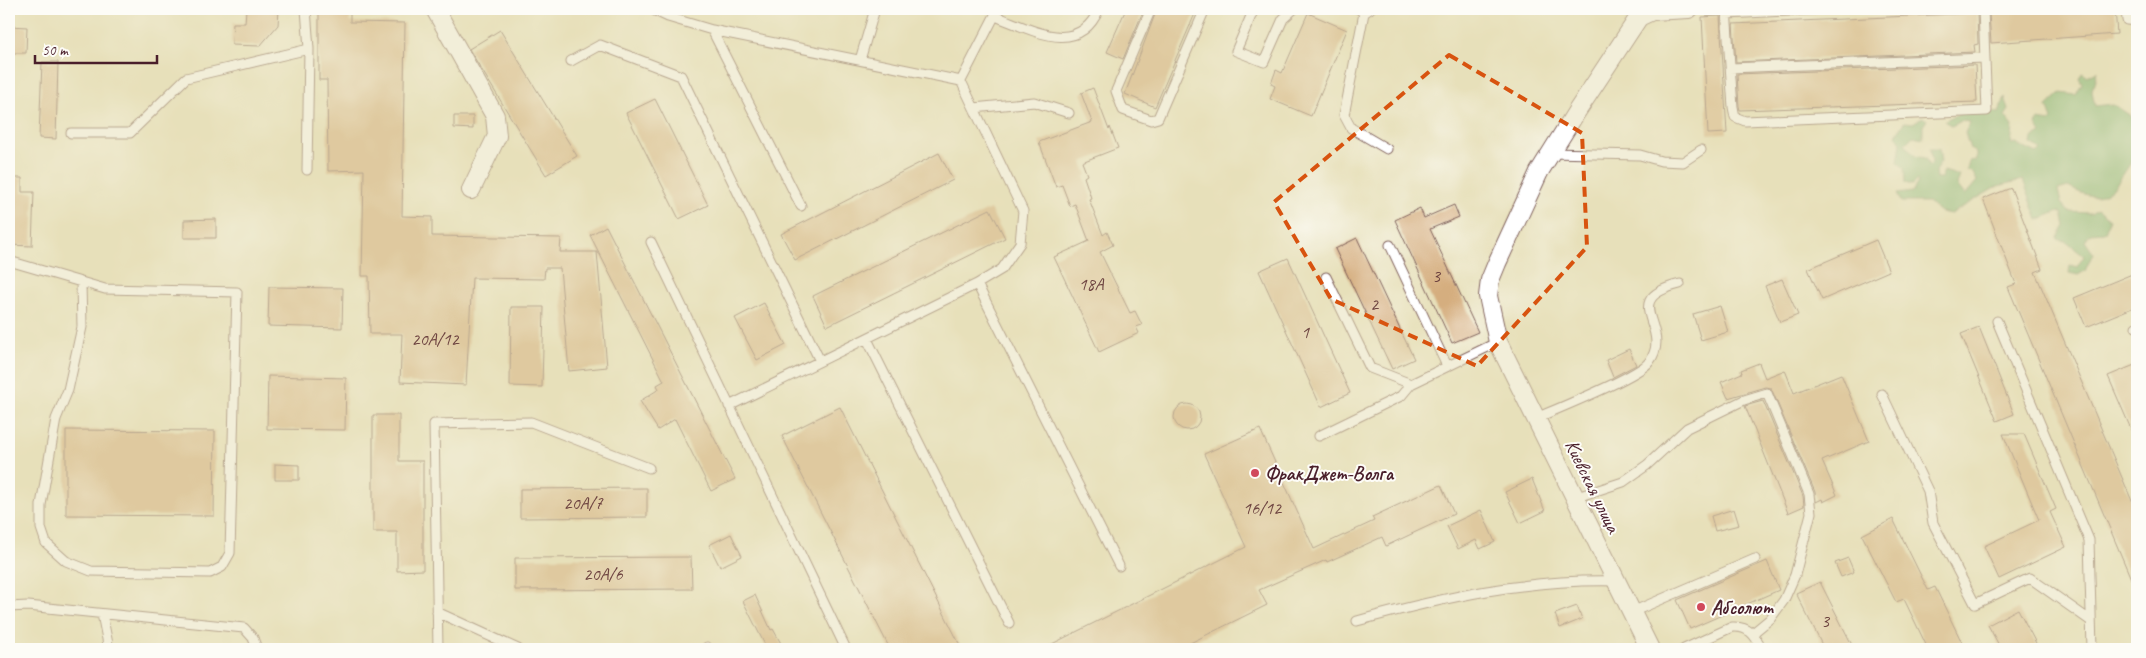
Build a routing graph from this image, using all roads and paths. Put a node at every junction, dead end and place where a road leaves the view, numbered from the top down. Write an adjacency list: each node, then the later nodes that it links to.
1 (306, 9): 20 (lane)
2 (435, 9): 33 (street)
3 (651, 9): 19 (lane)
4 (875, 9): 22 (lane)
5 (1099, 9): 17 (lane)
6 (1151, 9): 7 (lane)
7 (1205, 9)
8 (1254, 9): 9 (lane)
9 (1294, 9)
10 (1689, 9): 15 (street)
11 (1828, 9): 16 (lane)
12 (1983, 9): 21 (lane)
13 (2126, 9): 18 (lane)
14 (1364, 10): 29 (lane)
15 (1652, 10): 31 (street, Киевская улица)
16 (1727, 11): 24 (lane)
17 (996, 12): 25 (lane)
18 (2137, 21)
19 (712, 30): 22 (lane); 34 (lane)
20 (309, 49): 28 (lane); 32 (lane)
21 (1985, 58): 24 (lane); 24 (lane)
22 (860, 60): 25 (lane)
23 (571, 61): 45 (lane)
24 (1730, 68)
25 (961, 81): 26 (lane)
26 (974, 108): 27 (lane); 40 (lane)
27 (1069, 113)
28 (71, 133)
29 (1387, 149)
30 (1701, 150): 31 (lane)
31 (1550, 153): 44 (street, Киевская улица)
32 (307, 170)
33 (471, 190)
34 (800, 206)
35 (651, 242): 49 (lane)
36 (1390, 244): 46 (lane)
37 (9, 261): 39 (lane)
38 (1326, 277): 47 (lane)
39 (81, 283): 39 (lane)
40 (977, 284): 43 (lane); 55 (lane)
41 (1680, 284): 50 (lane)
42 (1998, 320): 62 (lane)
43 (866, 338): 45 (lane); 63 (lane)
44 (1498, 342): 46 (lane); 50 (street, Киевская улица)
45 (820, 361): 49 (lane)
46 (1447, 366): 47 (lane)
47 (1411, 384): 51 (lane)
48 (1882, 394): 62 (lane)
49 (729, 406): 69 (lane)
50 (1536, 418): 53 (street, Киевская улица)
51 (1319, 436)
52 (649, 468): 58 (lane)
53 (1574, 498): 56 (street, Киевская улица); 64 (lane)
54 (1755, 559): 59 (lane)
55 (1119, 566)
56 (1617, 581): 59 (street, Киевская улица); 61 (lane)
57 (9, 607): 60 (lane)
58 (437, 612): 67 (lane); 68 (lane)
59 (1632, 612): 70 (street, Киевская улица)
60 (102, 614): 65 (lane); 66 (lane)
61 (1357, 621)
62 (2091, 621): 73 (lane)
63 (1009, 623)
64 (1753, 633): 71 (lane); 72 (lane)
65 (110, 649)
66 (257, 649)
67 (438, 649)
68 (518, 649)
69 (846, 649)
70 (1650, 649)
71 (1684, 649)
72 (1762, 649)
73 (2092, 649)

